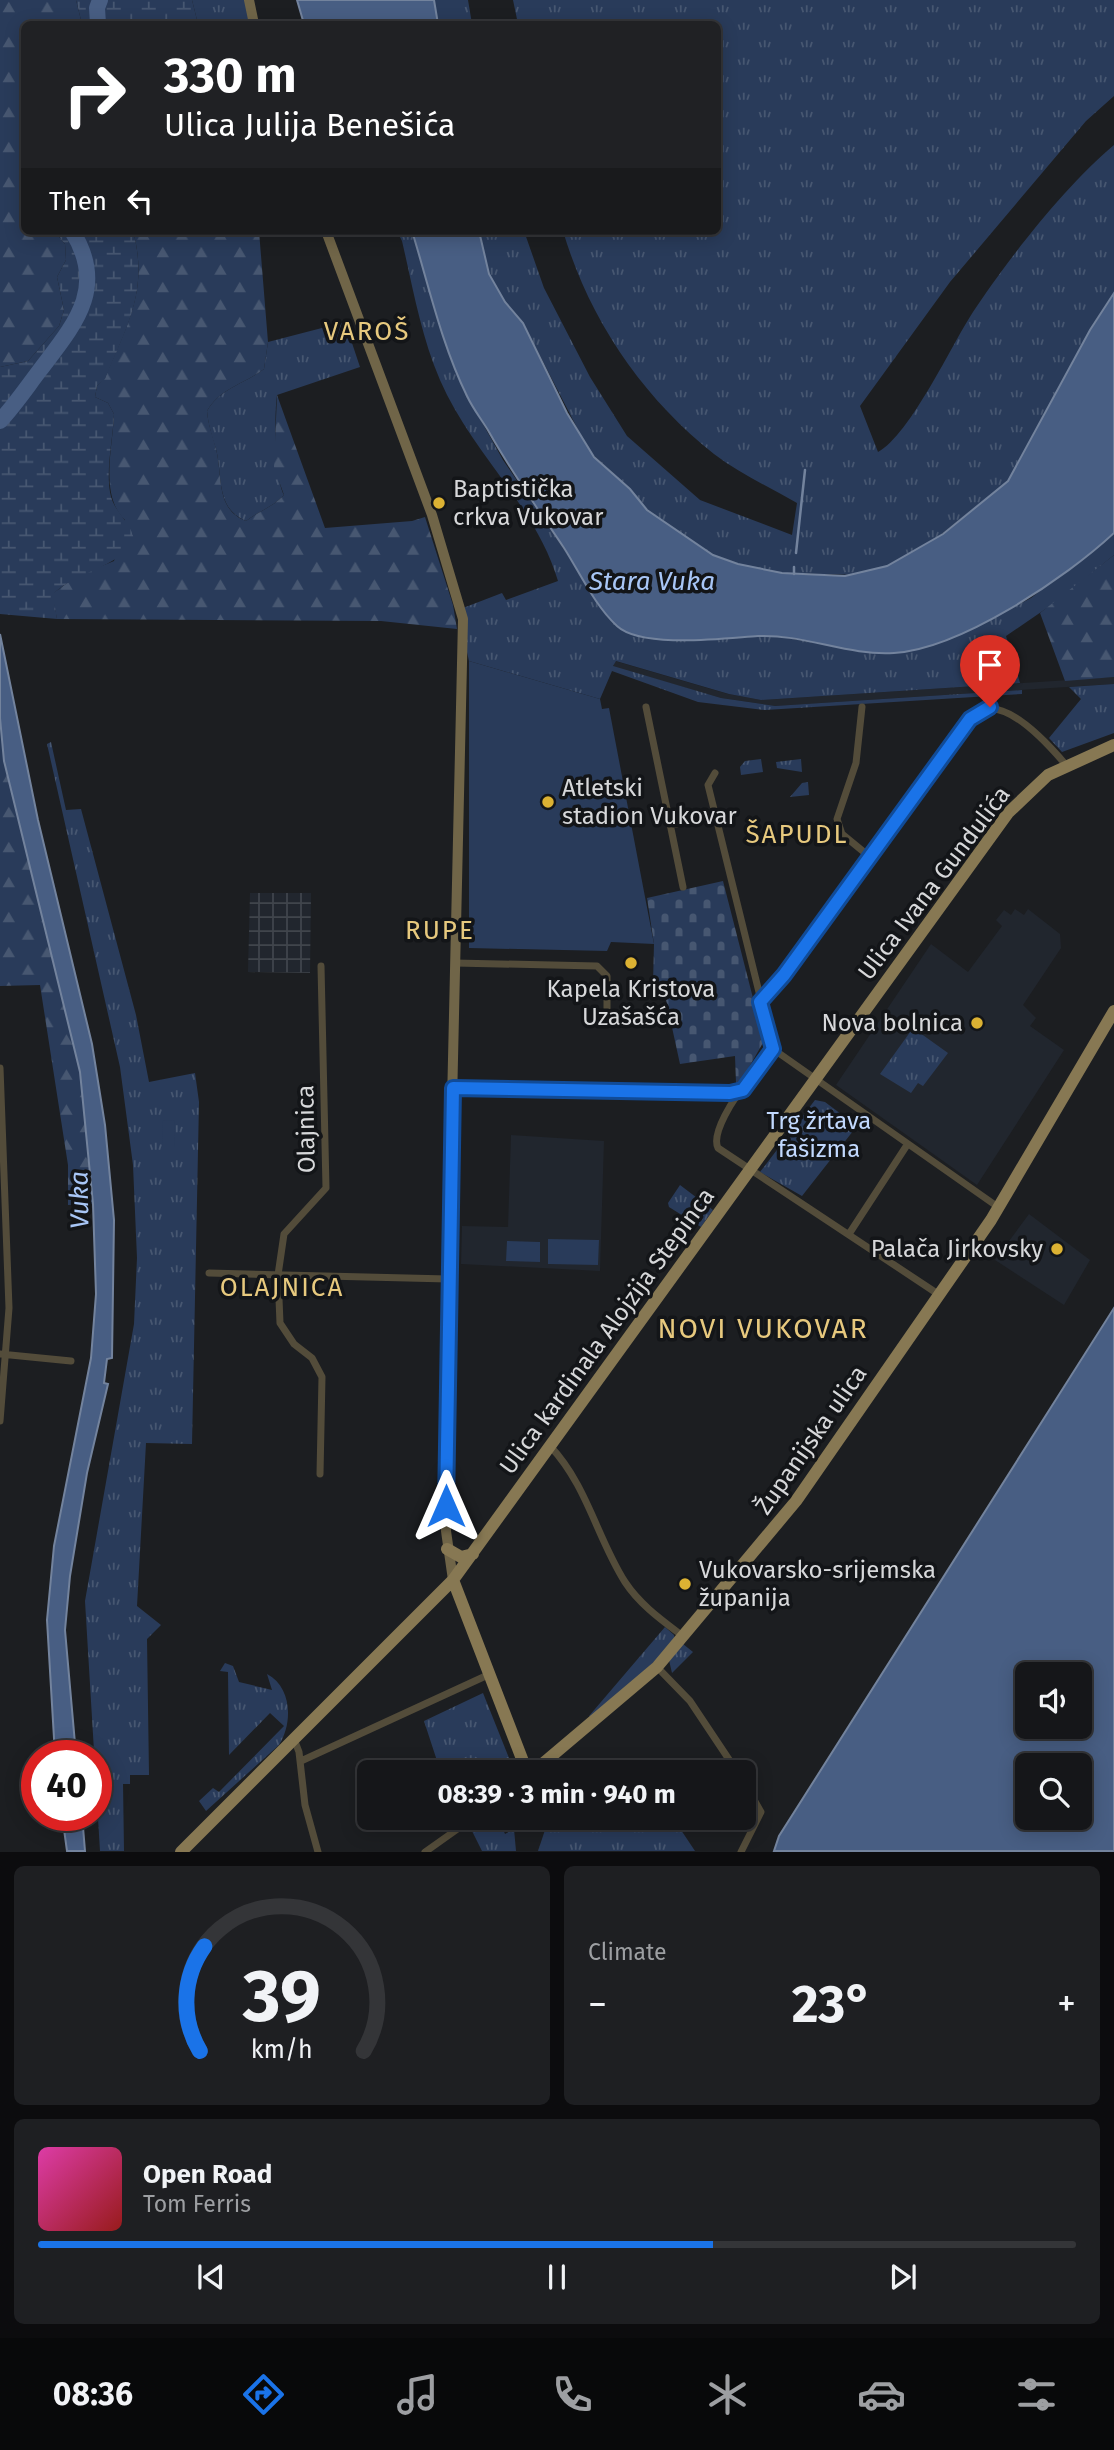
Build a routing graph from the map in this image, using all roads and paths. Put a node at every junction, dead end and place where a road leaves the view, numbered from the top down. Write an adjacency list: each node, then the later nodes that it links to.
1 (249, 0): 2 (street)
2 (253, 21)
3 (327, 235): 13 (street)
4 (862, 706): 11 (street)
5 (646, 707): 10 (street)
6 (1114, 745): 7 (main road, Ulica Ivana Gundulića)
7 (1066, 765): 11 (street); 20 (main road, Ulica Ivana Gundulića)
8 (715, 773): 9 (street)
9 (715, 817): 10 (street); 15 (street)
10 (670, 825): 12 (street)
11 (870, 857): 15 (street)
12 (683, 887)
13 (455, 963): 16 (street); 21 (street)
14 (321, 966): 28 (street, Olajnica)
15 (760, 1002): 18 (street)
16 (607, 1008)
17 (1114, 1010): 25 (main road, Županijska ulica)
18 (773, 1049): 20 (street); 22 (street)
19 (0, 1068): 31 (street)
20 (814, 1079): 23 (street); 24 (main road)
21 (453, 1088): 22 (street); 29 (street)
22 (739, 1092): 24 (street)
23 (906, 1145): 25 (street); 26 (street)
24 (749, 1169): 26 (street); 34 (main road, Ulica kardinala Alojzija Stepinca)
25 (998, 1208): 30 (main road, Županijska ulica)
26 (849, 1234): 30 (street)
27 (209, 1273): 28 (street)
28 (278, 1275): 29 (street); 35 (street, Olajnica)
29 (448, 1279): 36 (street)
30 (938, 1294): 39 (main road, Županijska ulica)
31 (4, 1354): 32 (street); 33 (street)
32 (71, 1362)
33 (0, 1421)
34 (550, 1446): 37 (main road, Ulica kardinala Alojzija Stepinca); 39 (street)
35 (320, 1475)
36 (447, 1549): 37 (main road); 38 (street)
37 (472, 1554): 38 (main road, Ulica kardinala Alojzija Stepinca)
38 (453, 1580): 41 (main road); 42 (main road, Ulica kardinala Alojzija Stepinca)
39 (684, 1637): 40 (main road, Županijska ulica)
40 (657, 1667): 44 (main road, Županijska ulica); 45 (street)
41 (490, 1674): 43 (main road); 46 (street)
42 (293, 1738): 46 (street); 51 (main road, Ulica kardinala Alojzija Stepinca)
43 (524, 1760)
44 (548, 1760)
45 (729, 1760)
46 (301, 1761): 52 (street)
47 (756, 1803): 48 (street)
48 (756, 1822)
49 (456, 1830): 53 (street)
50 (752, 1830): 54 (street)
51 (181, 1852)
52 (318, 1852)
53 (425, 1852)
54 (741, 1852)

